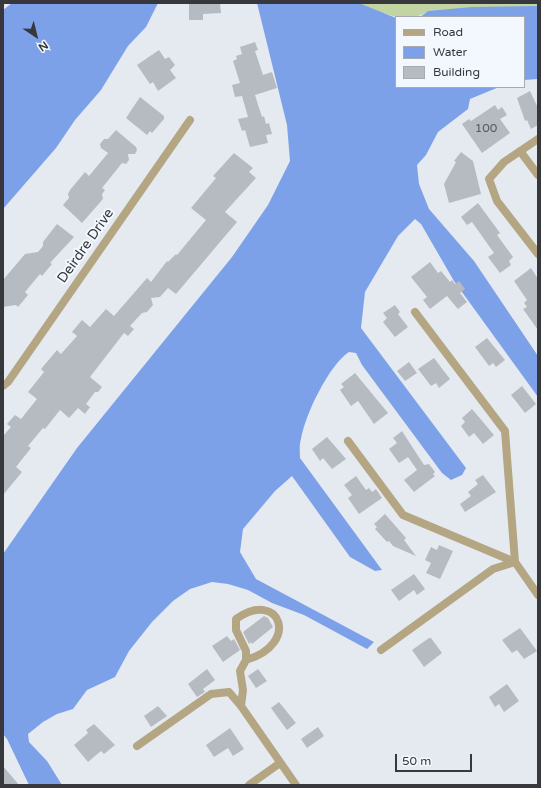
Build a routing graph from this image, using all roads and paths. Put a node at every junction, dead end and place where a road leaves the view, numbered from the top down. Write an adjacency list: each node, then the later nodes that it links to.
1 (190, 120): 7 (street, Deirdre Drive)
2 (538, 139): 3 (street)
3 (520, 151): 4 (street); 5 (street)
4 (538, 174)
5 (538, 254)
6 (415, 312): 9 (street)
7 (3, 386)
8 (348, 441): 9 (street)
9 (514, 562): 10 (street); 11 (street)
10 (538, 595)
11 (381, 650)
12 (246, 660): 12 (street); 13 (street)
13 (241, 706): 14 (street); 15 (street)
14 (137, 746)
15 (280, 763): 16 (street); 17 (street)
16 (249, 785)
17 (296, 785)

